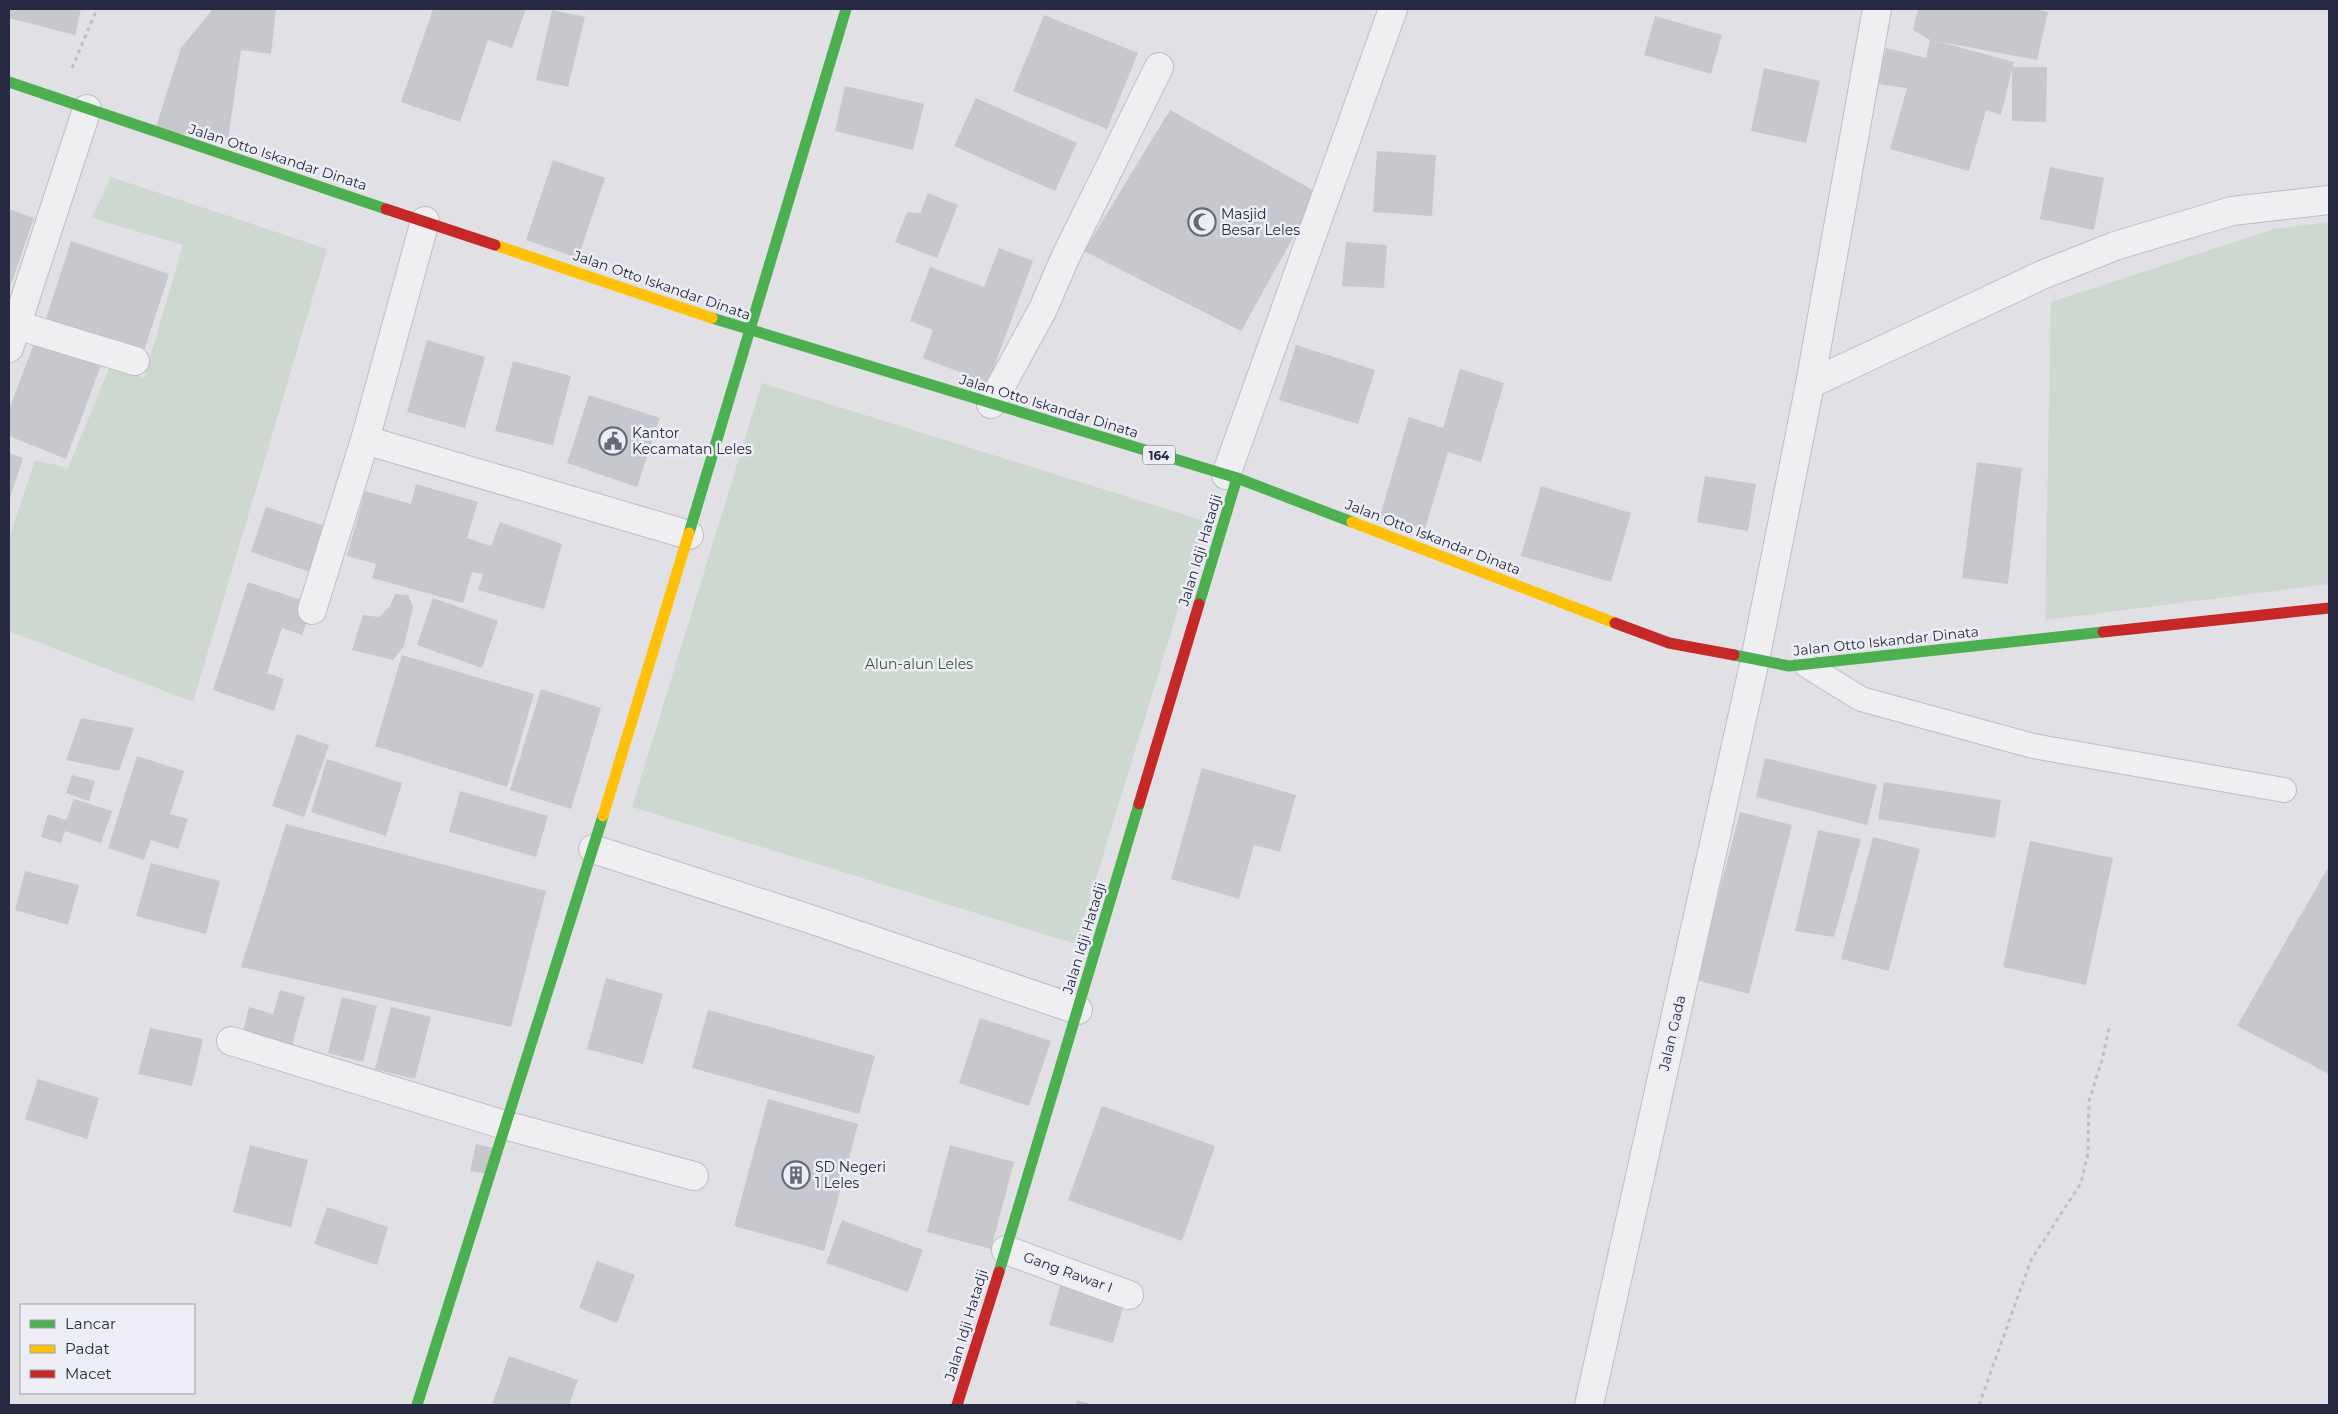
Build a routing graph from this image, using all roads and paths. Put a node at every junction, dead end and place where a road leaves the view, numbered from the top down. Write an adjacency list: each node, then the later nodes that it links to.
1 (97, 9): 7 (path)
2 (846, 9): 11 (street)
3 (1393, 9): 17 (street)
4 (1877, 9): 14 (street, Jalan Gada)
5 (1159, 68): 15 (street)
6 (9, 82): 7 (street, Jalan Otto Iskandar Dinata / 164)
7 (56, 98): 8 (street, Jalan Otto Iskandar Dinata / 164)
8 (87, 109): 10 (street, Jalan Otto Iskandar Dinata / 164); 12 (street)
9 (2329, 200): 14 (street)
10 (425, 221): 11 (street, Jalan Otto Iskandar Dinata / 164); 16 (street)
11 (750, 331): 15 (street, Jalan Otto Iskandar Dinata / 164); 18 (street)
12 (13, 337): 13 (street)
13 (135, 361)
14 (1810, 384): 21 (street, Jalan Gada)
15 (991, 404): 17 (street, Jalan Otto Iskandar Dinata / 164)
16 (365, 440): 18 (street); 20 (street)
17 (1231, 477): 21 (street, Jalan Otto Iskandar Dinata / 164); 25 (street, Jalan Idji Hatadji)
18 (689, 535): 24 (street)
19 (2329, 608): 22 (street, Jalan Otto Iskandar Dinata / 164)
20 (312, 610)
21 (1755, 660): 22 (street, Jalan Otto Iskandar Dinata / 164); 34 (street, Jalan Gada)
22 (1806, 665): 23 (lane)
23 (2284, 790)
24 (593, 849): 25 (street); 28 (street)
25 (1078, 1010): 30 (street, Jalan Idji Hatadji)
26 (2110, 1024): 35 (path)
27 (231, 1041): 28 (street)
28 (508, 1126): 29 (street); 32 (street)
29 (694, 1176)
30 (1006, 1250): 31 (street, Gang Rawar I); 33 (street, Jalan Idji Hatadji)
31 (1130, 1295)
32 (417, 1405)
33 (957, 1405)
34 (1589, 1405)
35 (1979, 1405)

